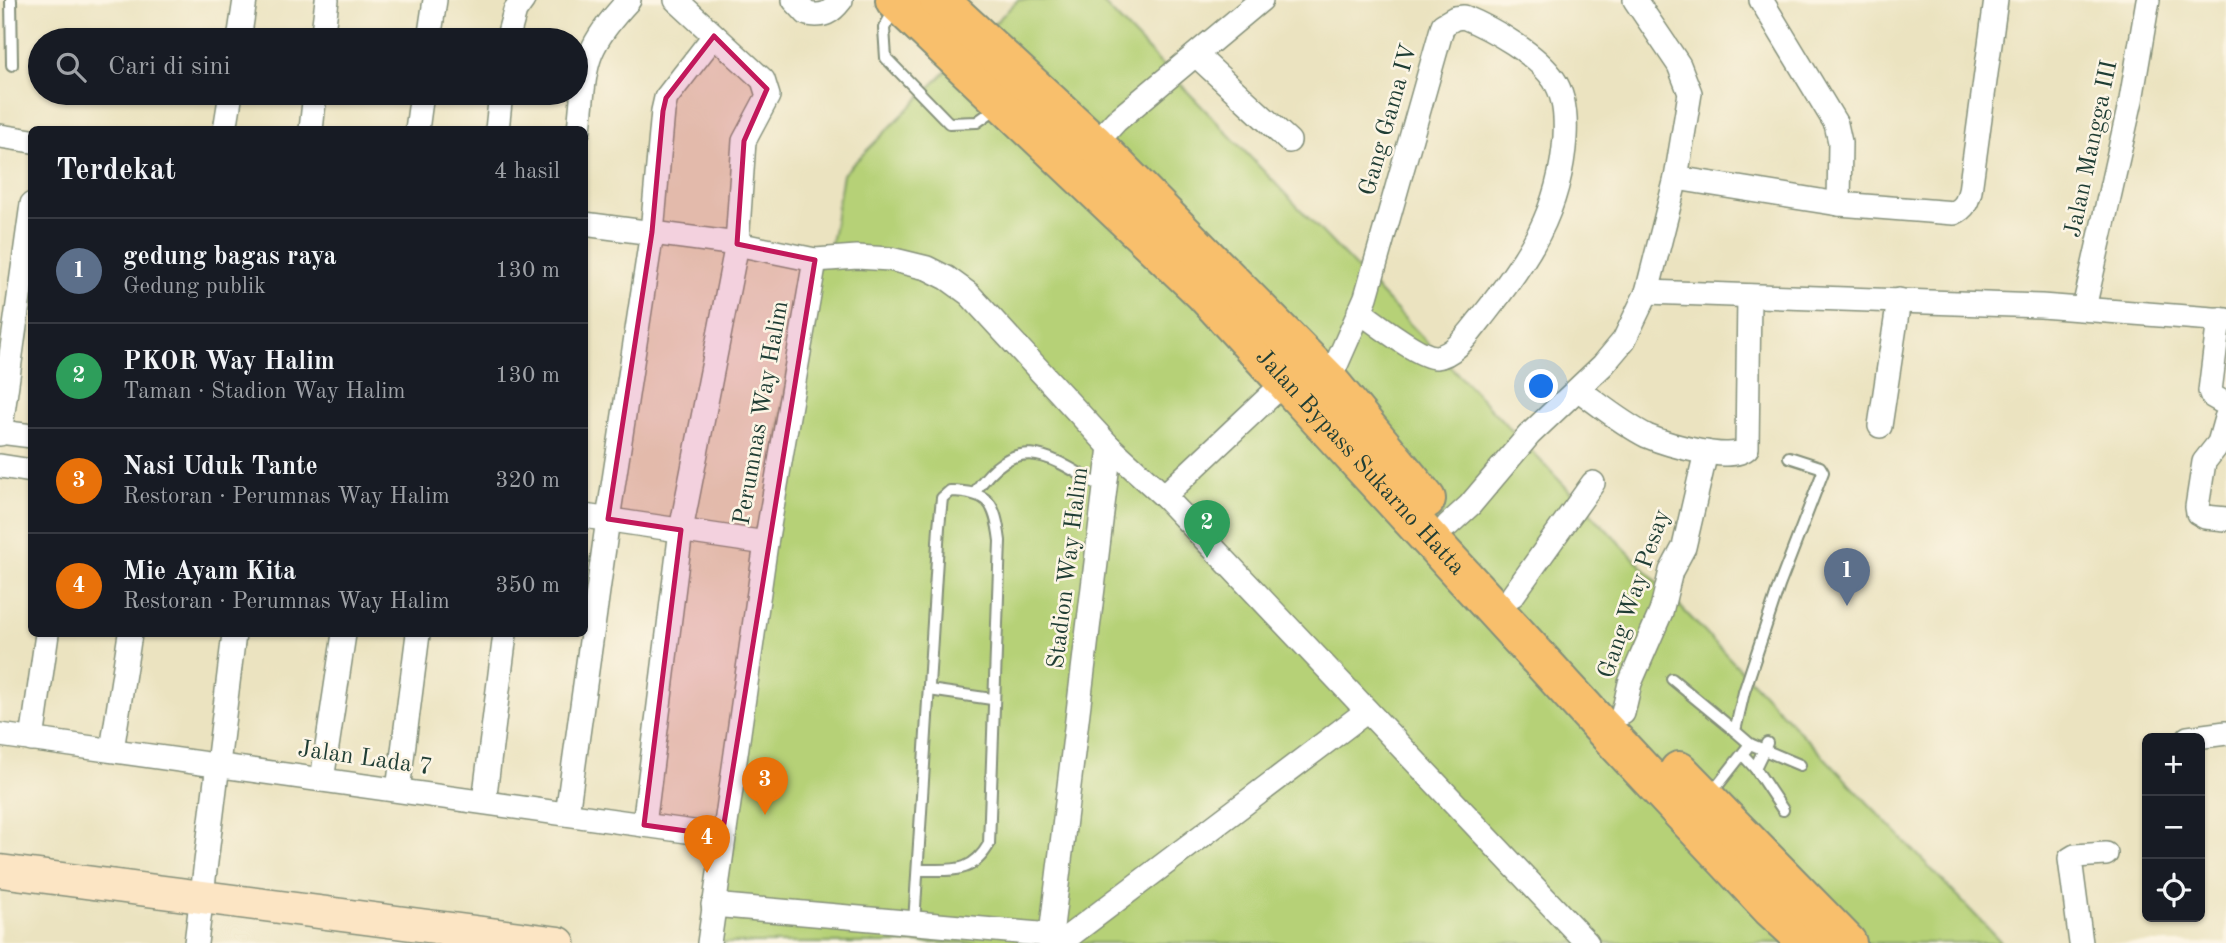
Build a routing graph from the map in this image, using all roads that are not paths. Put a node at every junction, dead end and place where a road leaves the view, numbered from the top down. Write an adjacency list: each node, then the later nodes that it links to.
1 (11, 0): 24 (lane)
2 (245, 0): 17 (street)
3 (327, 0): 18 (street)
4 (435, 0): 19 (street)
5 (523, 0): 20 (street)
6 (629, 0): 22 (street)
7 (676, 0): 21 (street)
8 (794, 0): 9 (street)
9 (841, 0)
10 (939, 0): 39 (highway, Jalan Bypass Sukarno Hatta)
11 (1261, 0): 23 (street)
12 (1635, 0): 40 (street)
13 (1761, 0): 41 (street)
14 (1996, 0): 41 (street)
15 (2148, 0): 50 (street, Jalan Mangga III)
16 (897, 2): 25 (highway, Jalan Bypass Sukarno Hatta); 25 (lane)
17 (241, 28)
18 (324, 28)
19 (431, 28)
20 (510, 28)
21 (713, 36): 43 (street); 45 (street)
22 (588, 53)
23 (1195, 54): 38 (street); 39 (street)
24 (12, 65)
25 (1003, 103): 54 (highway, Jalan Bypass Sukarno Hatta)
26 (228, 105): 31 (street)
27 (314, 105): 32 (street)
28 (420, 105): 33 (street)
29 (500, 105): 34 (street)
30 (582, 105): 35 (street)
31 (226, 126)
32 (311, 126)
33 (417, 126)
34 (497, 126)
35 (579, 126)
36 (0, 136): 37 (street)
37 (28, 140)
38 (1289, 141)
39 (1095, 144): 53 (highway, Jalan Bypass Sukarno Hatta)
40 (1676, 178): 41 (street); 47 (street)
41 (1839, 204)
42 (588, 224): 43 (street)
43 (652, 232): 45 (street); 71 (street)
44 (28, 233): 59 (street)
45 (737, 244): 46 (street); 74 (street)
46 (815, 260): 61 (street); 75 (street, Perumnas Way Halim)
47 (1647, 292): 48 (street); 55 (street)
48 (1749, 296): 49 (street); 62 (street)
49 (1899, 300): 50 (street); 58 (street)
50 (2084, 308): 52 (street)
51 (1359, 312): 51 (street, Gang Gama IV); 53 (street, Gang Gama IV)
52 (2222, 320): 56 (street)
53 (1329, 382): 73 (highway, Jalan Bypass Sukarno Hatta)
54 (1284, 383): 69 (street); 119 (highway, Jalan Bypass Sukarno Hatta)
55 (1578, 390): 62 (street); 73 (street)
56 (2226, 404)
57 (2226, 418): 72 (street)
58 (1880, 426)
59 (0, 433): 60 (street)
60 (28, 436)
61 (1110, 447): 67 (street, Stadion Way Halim); 69 (street, Stadion Way Halim)
62 (1706, 452): 87 (street, Gang Way Pesay)
63 (1789, 457): 88 (lane)
64 (0, 466): 65 (street)
65 (28, 470)
66 (1593, 483): 76 (street)
67 (1105, 489): 68 (lane); 114 (street, Stadion Way Halim)
68 (975, 492): 84 (lane); 85 (lane)
69 (1164, 496): 86 (street, Stadion Way Halim)
70 (588, 516): 71 (street)
71 (608, 519): 74 (street); 105 (street)
72 (2226, 519)
73 (1448, 525): 76 (highway, Jalan Bypass Sukarno Hatta)
74 (681, 530): 75 (street); 106 (street)
75 (766, 543): 107 (street, Perumnas Way Halim)
76 (1513, 595): 87 (highway, Jalan Bypass Sukarno Hatta)
77 (47, 637): 92 (street)
78 (130, 637): 95 (street)
79 (234, 637): 97 (street)
80 (344, 637): 100 (street)
81 (418, 637): 101 (street)
82 (505, 637): 103 (street)
83 (1672, 679): 88 (lane)
84 (929, 690): 85 (lane); 109 (lane)
85 (992, 699): 109 (lane)
86 (1367, 710): 114 (street); 118 (street, Stadion Way Halim)
87 (1623, 713): 102 (highway, Jalan Bypass Sukarno Hatta)
88 (1735, 731): 93 (lane)
89 (2226, 733): 91 (street)
90 (0, 735): 92 (street, Jalan Lada 7)
91 (2205, 736)
92 (32, 740): 95 (street, Jalan Lada 7)
93 (1750, 744): 94 (lane); 96 (lane)
94 (1765, 747): 98 (lane); 99 (lane)
95 (112, 750): 97 (street, Jalan Lada 7)
96 (1743, 755): 99 (lane); 102 (lane)
97 (216, 765): 100 (street, Jalan Lada 7); 111 (street)
98 (1800, 765)
99 (1755, 768): 104 (lane)
100 (323, 780): 101 (street, Jalan Lada 7)
101 (398, 790): 103 (street, Jalan Lada 7)
102 (1707, 800): 120 (highway, Jalan Bypass Sukarno Hatta)
103 (484, 803): 105 (street, Jalan Lada 7)
104 (1783, 810)
105 (567, 814): 106 (street, Jalan Lada 7)
106 (644, 825): 107 (street, Jalan Lada 7)
107 (722, 836): 112 (street, Perumnas Way Halim)
108 (2106, 854): 121 (street)
109 (918, 870): 113 (lane)
110 (0, 871): 111 (street)
111 (202, 899): 115 (street); 116 (street)
112 (713, 905): 113 (street); 117 (street, Perumnas Way Halim)
113 (914, 923): 114 (street)
114 (1054, 941)
115 (196, 943)
116 (559, 943)
117 (709, 943)
118 (1587, 943)
119 (1808, 943)
120 (1847, 943)
121 (2081, 943)

